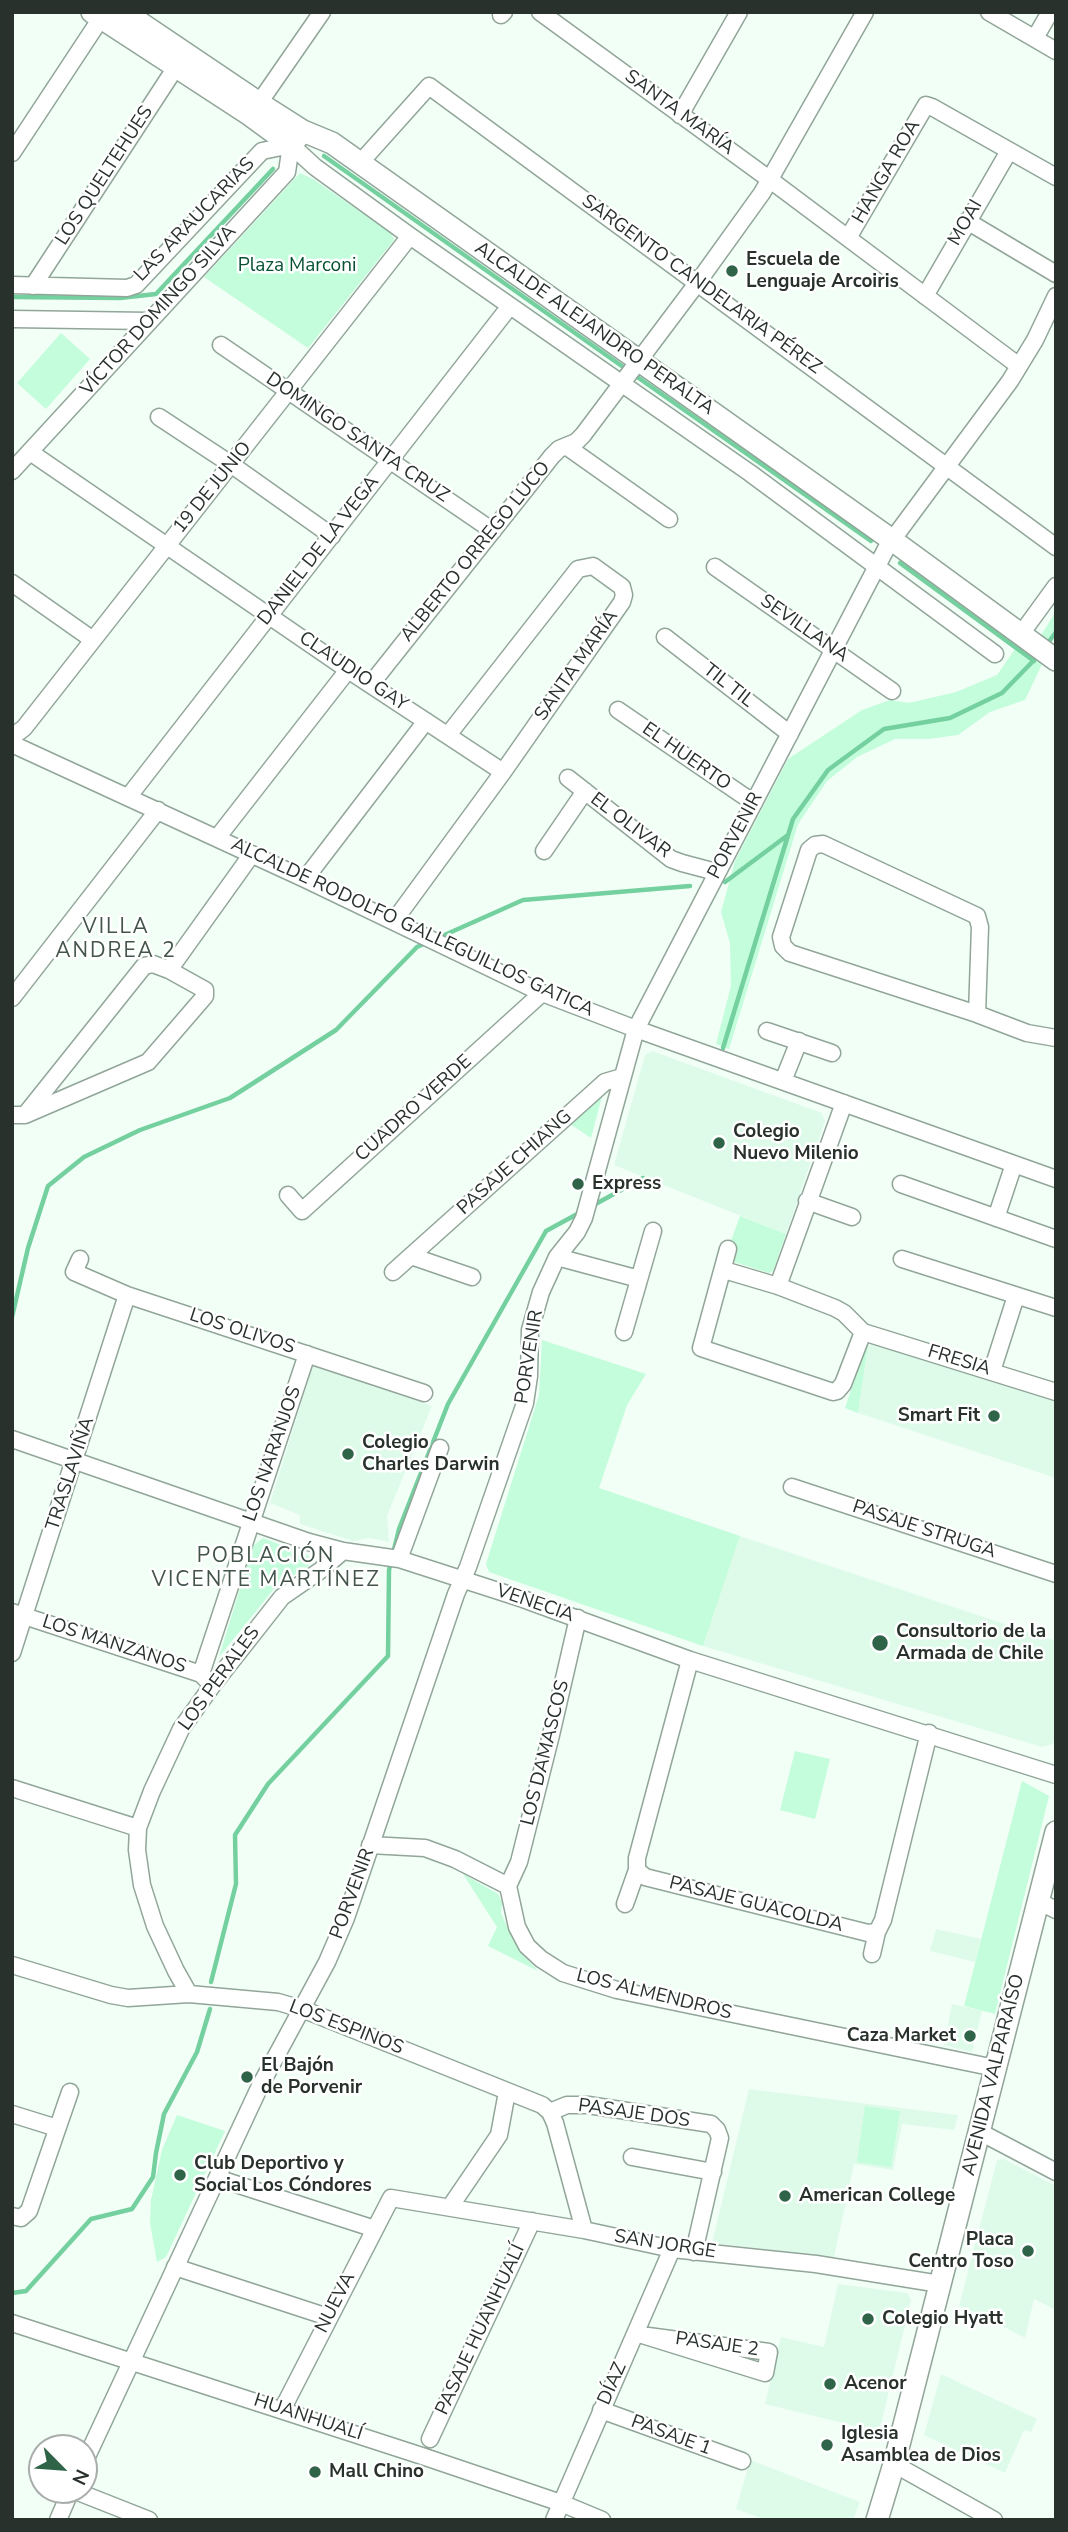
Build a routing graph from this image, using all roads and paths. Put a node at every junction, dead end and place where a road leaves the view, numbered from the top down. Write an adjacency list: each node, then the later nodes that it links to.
1 (124, 12): 12 (main road, ALCALDE ALEJANDRO PERALTA)
2 (322, 12): 12 (street)
3 (540, 12): 13 (street, SANTA MARÍA)
4 (865, 12): 19 (street, ALBERTO ORREGO LUCO)
5 (989, 12): 9 (street)
6 (1050, 12): 9 (street)
7 (99, 14): 11 (main road, ALCALDE ALEJANDRO PERALTA); 16 (street)
8 (733, 15): 13 (street)
9 (1035, 38): 10 (street)
10 (1056, 51)
11 (176, 68): 14 (main road, ALCALDE ALEJANDRO PERALTA); 26 (street, LOS QUELTEHUES)
12 (259, 103): 14 (main road, ALCALDE ALEJANDRO PERALTA)
13 (680, 115): 19 (street, SANTA MARÍA)
14 (297, 138): 17 (main road, ALCALDE ALEJANDRO PERALTA); 21 (street, ALCALDE ALEJANDRO PERALTA); 26 (street, LAS ARAUCARIAS); 31 (street, VÍCTOR DOMINGO SILVA)
15 (1009, 151): 18 (street); 20 (street, MOAI); 22 (street, HANGA ROA)
16 (12, 153)
17 (360, 163): 24 (street, SARGENTO CANDELARIA PÉREZ); 33 (main road, ALCALDE ALEJANDRO PERALTA)
18 (1056, 177)
19 (769, 179): 22 (street, SANTA MARÍA); 24 (street, ALBERTO ORREGO LUCO)
20 (967, 221): 23 (street); 27 (street, MOAI)
21 (410, 236): 29 (street, ALCALDE ALEJANDRO PERALTA); 36 (street, 19 DE JUNIO)
22 (848, 238): 27 (street, SANTA MARÍA)
23 (1056, 274)
24 (698, 282): 33 (street, ALBERTO ORREGO LUCO); 42 (street, SARGENTO CANDELARIA PÉREZ)
25 (12, 285): 26 (street, LAS ARAUCARIAS)
26 (33, 286)
27 (925, 296): 34 (street, SANTA MARÍA)
28 (1056, 296): 34 (street, PORVENIR)
29 (510, 306): 35 (street, ALCALDE ALEJANDRO PERALTA); 40 (street, DANIEL DE LA VEGA)
30 (12, 320): 31 (street)
31 (149, 321): 39 (street, VÍCTOR DOMINGO SILVA)
32 (221, 345): 36 (street, DOMINGO SANTA CRUZ)
33 (639, 360): 35 (street, ALBERTO ORREGO LUCO); 47 (main road, ALCALDE ALEJANDRO PERALTA)
34 (1019, 366): 42 (street, PORVENIR)
35 (622, 384): 38 (street, ALBERTO ORREGO LUCO); 51 (street, ALCALDE ALEJANDRO PERALTA)
36 (289, 392): 40 (street, DOMINGO SANTA CRUZ); 41 (street, 19 DE JUNIO)
37 (159, 417): 41 (street)
38 (566, 446): 44 (street); 45 (street, ALBERTO ORREGO LUCO)
39 (30, 452): 43 (street, VÍCTOR DOMINGO SILVA); 48 (street, CLAUDIO GAY)
40 (390, 460): 45 (street, DOMINGO SANTA CRUZ); 46 (street, DANIEL DE LA VEGA)
41 (232, 465): 46 (street); 48 (street, 19 DE JUNIO)
42 (947, 466): 47 (street, PORVENIR); 49 (street, SARGENTO CANDELARIA PÉREZ)
43 (12, 471)
44 (669, 519)
45 (493, 531): 62 (street, ALBERTO ORREGO LUCO)
46 (332, 536): 54 (street, DANIEL DE LA VEGA)
47 (892, 540): 51 (street, PORVENIR); 56 (main road, ALCALDE ALEJANDRO PERALTA)
48 (167, 545): 54 (street, CLAUDIO GAY); 57 (street, 19 DE JUNIO)
49 (1056, 547)
50 (715, 567): 58 (street, SEVILLANA)
51 (876, 567): 58 (street, PORVENIR); 59 (street, ALCALDE ALEJANDRO PERALTA)
52 (12, 583): 57 (street)
53 (1056, 586): 56 (street)
54 (270, 615): 61 (street, CLAUDIO GAY); 73 (street, DANIEL DE LA VEGA)
55 (665, 637): 66 (street, TIL TIL)
56 (1026, 638): 60 (main road, ALCALDE ALEJANDRO PERALTA)
57 (93, 640): 68 (street, 19 DE JUNIO)
58 (834, 649): 63 (street, SEVILLANA); 66 (street, PORVENIR)
59 (996, 654)
60 (1056, 660)
61 (348, 670): 62 (street, CLAUDIO GAY); 76 (street)
62 (371, 684): 65 (street, CLAUDIO GAY)
63 (892, 691)
64 (618, 710): 74 (street, EL HUERTO)
65 (426, 720): 67 (street, CLAUDIO GAY); 80 (street)
66 (790, 734): 74 (street, PORVENIR)
67 (448, 735): 70 (street, CLAUDIO GAY); 70 (street, SANTA MARÍA)
68 (12, 737)
69 (12, 744): 73 (street, ALCALDE RODOLFO GALLEGUILLOS GATICA)
70 (503, 772): 81 (street, SANTA MARÍA)
71 (568, 778): 72 (street, EL OLIVAR)
72 (585, 791): 77 (street, EL OLIVAR); 79 (street, EL OLIVAR)
73 (129, 796): 75 (street, ALCALDE RODOLFO GALLEGUILLOS GATICA)
74 (754, 803): 79 (street, PORVENIR)
75 (158, 810): 76 (street, ALCALDE RODOLFO GALLEGUILLOS GATICA); 84 (street)
76 (217, 838): 78 (street, ALCALDE RODOLFO GALLEGUILLOS GATICA)
77 (544, 851)
78 (253, 854): 80 (street, ALCALDE RODOLFO GALLEGUILLOS GATICA); 82 (street)
79 (716, 872): 86 (street, PORVENIR)
80 (305, 879): 81 (street, ALCALDE RODOLFO GALLEGUILLOS GATICA)
81 (394, 921): 83 (street, ALCALDE RODOLFO GALLEGUILLOS GATICA)
82 (169, 970): 94 (street); 94 (street)
83 (542, 993): 86 (street, ALCALDE RODOLFO GALLEGUILLOS GATICA); 98 (street, CUADRO VERDE)
84 (12, 998)
85 (977, 1014): 85 (street); 88 (street)
86 (635, 1029): 91 (street, PORVENIR); 92 (street, ALCALDE RODOLFO GALLEGUILLOS GATICA)
87 (767, 1031): 89 (street)
88 (1056, 1038)
89 (799, 1041): 90 (street); 92 (street)
90 (832, 1053)
91 (622, 1076): 105 (street, PASAJE CHIANG); 106 (street, PORVENIR)
92 (783, 1081): 93 (street, ALCALDE RODOLFO GALLEGUILLOS GATICA)
93 (844, 1103): 95 (street, ALCALDE RODOLFO GALLEGUILLOS GATICA); 99 (street)
94 (19, 1115)
95 (1014, 1164): 96 (street, ALCALDE RODOLFO GALLEGUILLOS GATICA); 101 (street)
96 (1056, 1178)
97 (901, 1184): 101 (street)
98 (288, 1195)
99 (807, 1201): 100 (street); 113 (street)
100 (852, 1217)
101 (996, 1218): 103 (street)
102 (653, 1231): 112 (street)
103 (1056, 1239)
104 (728, 1249): 109 (street)
105 (411, 1256): 110 (street, PASAJE CHIANG); 111 (street)
106 (557, 1256): 112 (street); 131 (street, PORVENIR)
107 (79, 1259): 114 (street, LOS OLIVOS)
108 (902, 1259): 115 (street)
109 (724, 1270): 113 (street); 118 (street)
110 (393, 1272)
111 (471, 1277)
112 (639, 1279): 117 (street)
113 (778, 1286): 118 (street)
114 (127, 1295): 119 (street, LOS OLIVOS); 125 (street, TRASLAVIÑA)
115 (1016, 1296): 116 (street); 120 (street)
116 (1056, 1308)
117 (624, 1332)
118 (863, 1332): 120 (street, FRESIA)
119 (307, 1354): 122 (street, LOS OLIVOS); 127 (street, LOS NARANJOS)
120 (992, 1371): 121 (street, FRESIA)
121 (1056, 1392)
122 (424, 1393)
123 (12, 1439): 125 (street, VENECIA)
124 (440, 1448): 129 (street)
125 (75, 1461): 127 (street, VENECIA); 132 (street, TRASLAVIÑA)
126 (792, 1487): 130 (street, PASAJE STRUGA)
127 (250, 1522): 128 (street, VENECIA); 136 (street, LOS NARANJOS)
128 (343, 1551): 129 (street, VENECIA); 136 (street, LOS PERALES)
129 (399, 1559): 131 (street, VENECIA)
130 (1056, 1574)
131 (463, 1579): 133 (street, VENECIA); 142 (street, PORVENIR)
132 (18, 1614): 134 (street, TRASLAVIÑA); 136 (street, LOS MANZANOS)
133 (578, 1618): 135 (street, VENECIA); 144 (street, LOS DAMASCOS)
134 (12, 1653)
135 (690, 1660): 137 (street, VENECIA); 143 (street)
136 (207, 1680): 140 (street, LOS PERALES)
137 (929, 1734): 138 (street, VENECIA); 147 (street)
138 (1056, 1775)
139 (12, 1788): 140 (street)
140 (138, 1828): 150 (street, LOS PERALES)
141 (1056, 1832): 146 (main road, AVENIDA VALPARAÍSO)
142 (370, 1845): 144 (street); 151 (street, PORVENIR)
143 (637, 1870): 145 (street); 147 (street, PASAJE GUACOLDA)
144 (508, 1885): 152 (street, LOS ALMENDROS)
145 (625, 1904)
146 (1047, 1906): 152 (main road, AVENIDA VALPARAÍSO)
147 (877, 1932): 148 (street)
148 (872, 1954)
149 (12, 1965): 150 (street, LOS ESPINOS)
150 (189, 1994): 151 (street, LOS ESPINOS)
151 (302, 2009): 154 (street, LOS ESPINOS); 162 (street, PORVENIR)
152 (995, 2068): 158 (main road, AVENIDA VALPARAÍSO)
153 (70, 2092): 157 (street)
154 (508, 2092): 155 (street, LOS ESPINOS); 164 (street)
155 (550, 2112): 160 (street, PASAJE DOS); 168 (street)
156 (12, 2114): 157 (street)
157 (57, 2129): 165 (street)
158 (979, 2132): 161 (street); 172 (main road, AVENIDA VALPARAÍSO)
159 (632, 2157): 160 (street)
160 (713, 2172): 170 (street)
161 (1056, 2172)
162 (217, 2178): 167 (street); 171 (street, PORVENIR)
163 (391, 2197): 164 (street, SAN JORGE); 167 (street, NUEVA)
164 (450, 2207): 166 (street, SAN JORGE)
165 (19, 2216)
166 (532, 2221): 168 (street, SAN JORGE); 180 (street, PASAJE HUANHUALÍ)
167 (375, 2229): 173 (street, NUEVA)
168 (584, 2230): 169 (street, SAN JORGE)
169 (672, 2249): 170 (street, SAN JORGE); 175 (street, DÍAZ)
170 (694, 2252): 172 (street, SAN JORGE)
171 (175, 2267): 173 (street); 176 (street, PORVENIR)
172 (940, 2284): 182 (main road, AVENIDA VALPARAÍSO)
173 (328, 2317): 177 (street, NUEVA)
174 (12, 2323): 176 (street, HUANHUALÍ)
175 (642, 2334): 175 (street, PASAJE 2); 178 (street, DÍAZ)
176 (131, 2362): 177 (street, HUANHUALÍ); 179 (street, PORVENIR)
177 (282, 2410): 184 (street, HUANHUALÍ)
178 (601, 2410): 181 (street, PASAJE 1); 184 (street, DÍAZ)
179 (97, 2434)
180 (430, 2439)
181 (742, 2461)
182 (894, 2464): 190 (main road, AVENIDA VALPARAÍSO); 191 (street)
183 (98, 2500): 187 (street)
184 (561, 2503): 188 (street, DÍAZ); 189 (street, HUANHUALÍ)
185 (65, 2504): 186 (street)
186 (58, 2520)
187 (149, 2520)
188 (554, 2520)
189 (602, 2520)
190 (877, 2520)
191 (994, 2520)

